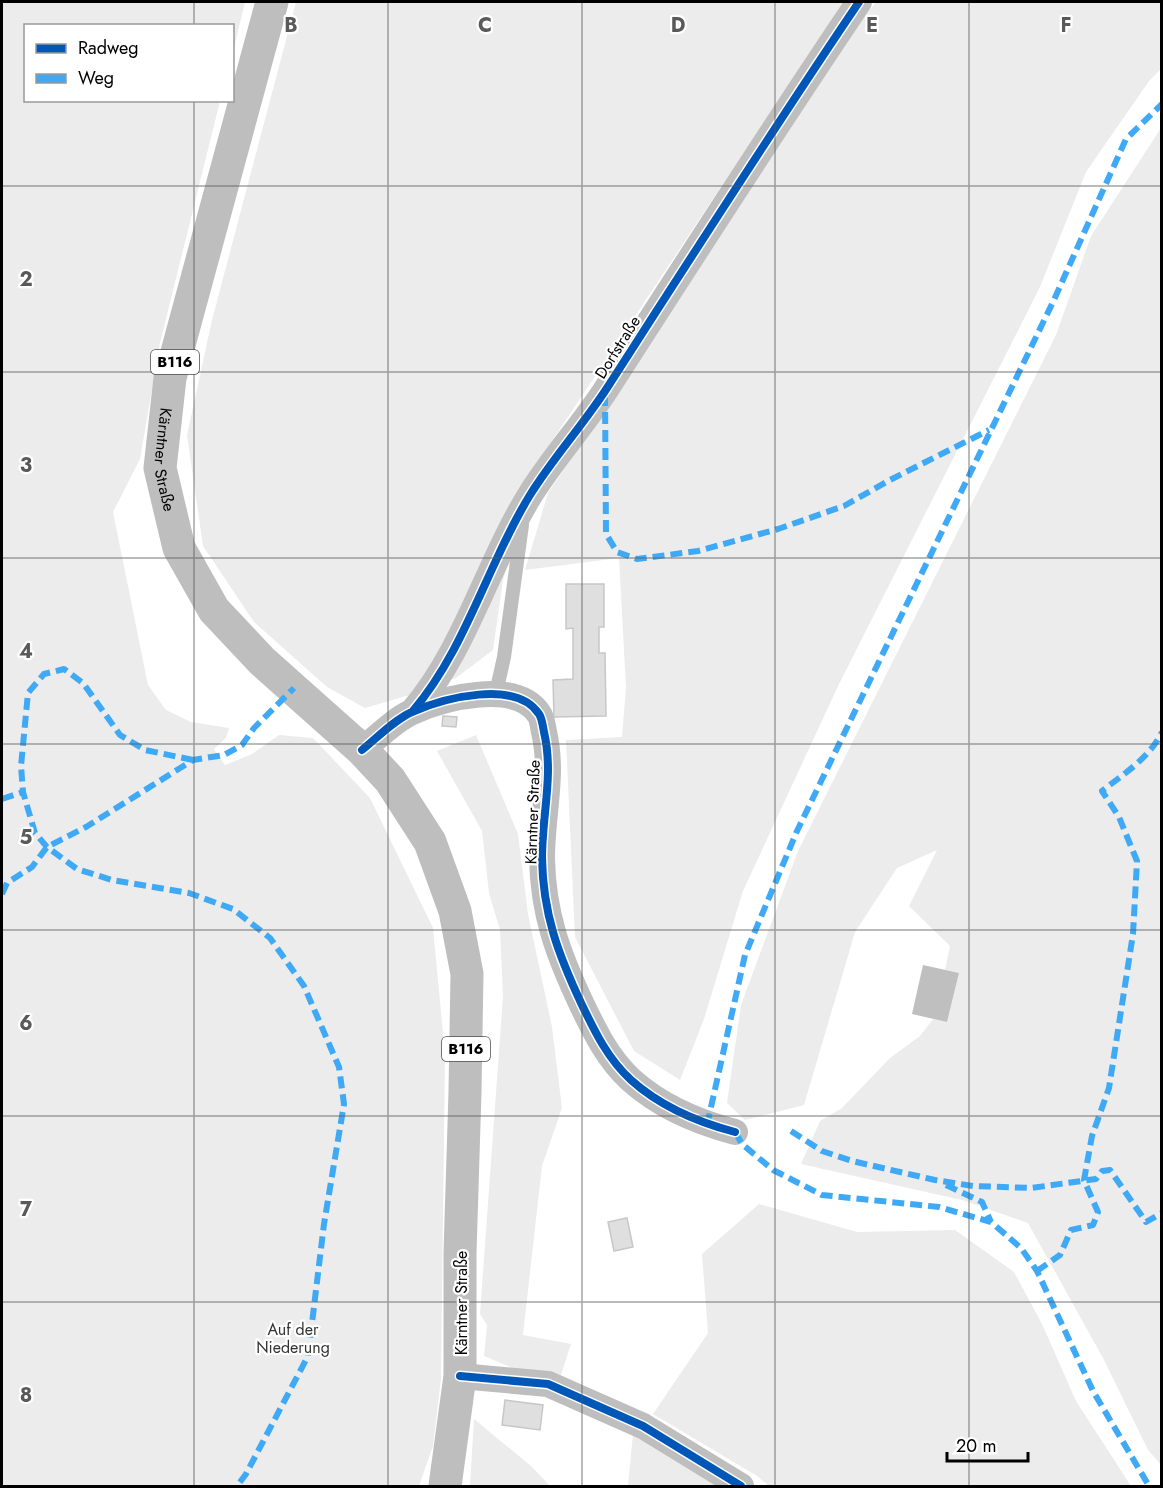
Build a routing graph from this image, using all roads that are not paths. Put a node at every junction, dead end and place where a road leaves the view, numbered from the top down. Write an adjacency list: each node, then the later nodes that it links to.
1 (273, 2): 6 (main road, Kärntner Straße / B116)
2 (859, 2): 3 (street, Dorfstraße)
3 (532, 492): 4 (lane); 5 (street, Dorfstraße)
4 (496, 693): 5 (street, Kärntner Straße); 7 (street, Kärntner Straße)
5 (411, 712): 6 (street, Kärntner Straße)
6 (362, 750): 8 (main road, Kärntner Straße / B116)
7 (735, 1132)
8 (460, 1376): 9 (main road, Kärntner Straße / B116); 10 (street)
9 (445, 1486)
10 (741, 1486)

